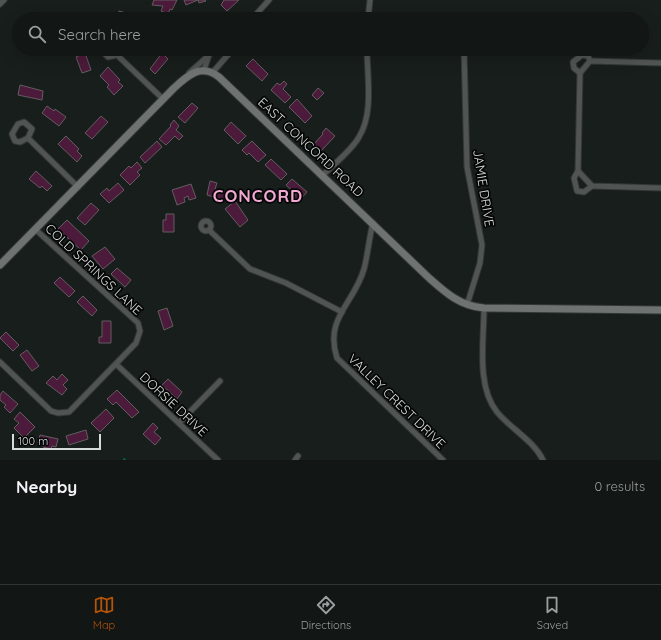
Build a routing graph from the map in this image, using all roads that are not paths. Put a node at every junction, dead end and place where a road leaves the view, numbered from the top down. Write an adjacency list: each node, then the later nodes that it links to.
1 (4, 0): 4 (street)
2 (269, 0): 5 (street)
3 (370, 0): 6 (street)
4 (0, 4)
5 (258, 12)
6 (369, 12)
7 (122, 56): 21 (street)
8 (208, 56): 20 (street)
9 (209, 56): 17 (street)
10 (227, 56): 18 (street)
11 (367, 56): 24 (street)
12 (464, 56): 32 (street, JAMIE DRIVE)
13 (580, 56): 19 (street)
14 (588, 56): 15 (street)
15 (590, 60): 16 (street); 19 (street)
16 (661, 63)
17 (204, 70): 18 (street); 20 (street)
18 (213, 72): 24 (street, EAST CONCORD ROAD)
19 (580, 73): 23 (street)
20 (184, 78): 21 (street)
21 (163, 99): 25 (street)
22 (28, 138): 25 (street)
23 (578, 171): 26 (street); 26 (street)
24 (323, 175): 28 (street, EAST CONCORD ROAD)
25 (78, 186): 29 (street)
26 (592, 186): 27 (street)
27 (661, 188)
28 (373, 223): 32 (street, EAST CONCORD ROAD); 35 (street, VALLEY CREST DRIVE)
29 (35, 229): 31 (street); 37 (street, COLD SPRINGS LANE)
30 (209, 230): 35 (street)
31 (0, 265)
32 (467, 305): 33 (street, EAST CONCORD ROAD)
33 (484, 308): 34 (street, EAST CONCORD ROAD); 42 (street)
34 (661, 310)
35 (342, 312): 41 (street, VALLEY CREST DRIVE)
36 (0, 362): 37 (street)
37 (116, 364): 39 (street, DORSIE DRIVE)
38 (220, 381): 39 (street)
39 (179, 423): 40 (street, DORSIE DRIVE)
40 (218, 460)
41 (443, 460)
42 (543, 460)

